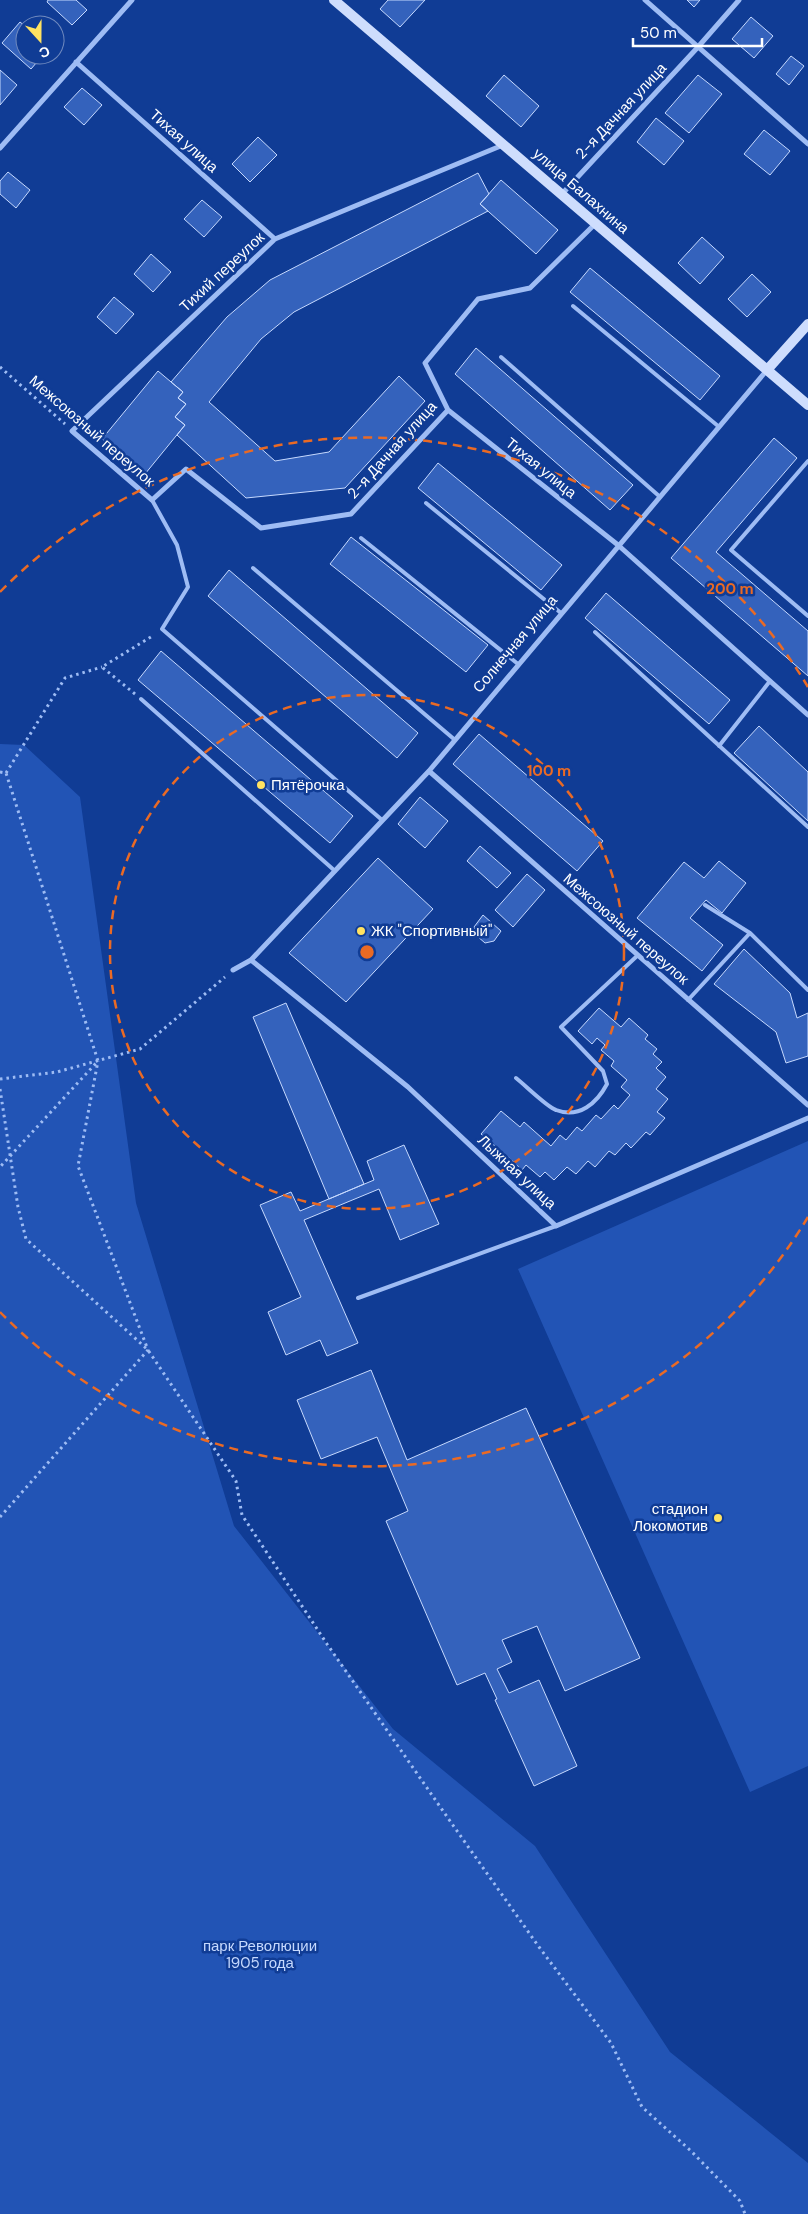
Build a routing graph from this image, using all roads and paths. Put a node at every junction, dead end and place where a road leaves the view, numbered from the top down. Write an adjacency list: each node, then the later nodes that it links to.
1 (132, 0): 6 (street)
2 (334, 0): 8 (street, улица Балахнина)
3 (645, 0): 5 (street)
4 (739, 0): 5 (street, 2-я Дачная улица)
5 (698, 48): 7 (street); 10 (street, 2-я Дачная улица)
6 (76, 62): 9 (street); 12 (street, Тихая улица)
7 (808, 144)
8 (503, 145): 10 (street, улица Балахнина); 12 (street, Тихий переулок)
9 (0, 148)
10 (561, 195): 11 (street, улица Балахнина)
11 (595, 224): 17 (street, улица Балахнина); 19 (street, 2-я Дачная улица)
12 (275, 239): 21 (street, Тихий переулок)
13 (573, 306): 20 (lane)
14 (808, 324): 17 (street, Солнечная улица)
15 (501, 357): 23 (lane)
16 (0, 366): 21 (path, Межсоюзный переулок)
17 (766, 370): 18 (street, улица Балахнина); 20 (street, Солнечная улица)
18 (808, 405)
19 (448, 410): 26 (street, 2-я Дачная улица); 28 (street, Тихая улица)
20 (718, 426): 23 (street, Солнечная улица)
21 (72, 431): 24 (street, Межсоюзный переулок)
22 (808, 461): 31 (lane)
23 (659, 496): 28 (street, Солнечная улица)
24 (152, 500): 26 (street, Межсоюзный переулок); 32 (lane)
25 (426, 503): 30 (lane)
26 (261, 528)
27 (361, 538): 34 (lane)
28 (618, 546): 30 (street, Солнечная улица); 36 (street, Тихая улица)
29 (253, 568): 39 (lane)
30 (560, 613): 34 (street, Солнечная улица)
31 (808, 616)
32 (162, 630): 35 (path); 44 (lane)
33 (595, 632): 40 (lane)
34 (518, 664): 39 (street, Солнечная улица)
35 (102, 667): 37 (path); 43 (path)
36 (770, 681): 38 (street, Тихая улица); 40 (lane)
37 (141, 699): 46 (lane)
38 (808, 715)
39 (455, 740): 41 (street, Солнечная улица)
40 (719, 746): 45 (lane)
41 (429, 771): 44 (street, Солнечная улица); 49 (street, Межсоюзный переулок)
42 (0, 772): 43 (path)
43 (6, 773): 54 (path)
44 (382, 820): 46 (street, Солнечная улица)
45 (808, 827)
46 (335, 871): 50 (street, Солнечная улица)
47 (705, 905): 48 (lane)
48 (750, 933): 52 (lane); 53 (lane)
49 (637, 956): 53 (street, Межсоюзный переулок); 55 (lane)
50 (252, 960): 51 (street, Солнечная улица); 62 (street, Лыжная улица)
51 (233, 970): 54 (path)
52 (808, 990)
53 (688, 1000): 58 (street, Межсоюзный переулок)
54 (98, 1061): 56 (path); 60 (path); 64 (path)
55 (516, 1078)
56 (0, 1079)
57 (0, 1089): 60 (path)
58 (808, 1105)
59 (808, 1118): 62 (street, Лыжная улица)
60 (11, 1157): 61 (path); 64 (path)
61 (0, 1167)
62 (556, 1226): 63 (lane)
63 (358, 1298)
64 (148, 1350): 65 (path); 66 (path)
65 (0, 1516)
66 (745, 2214)

